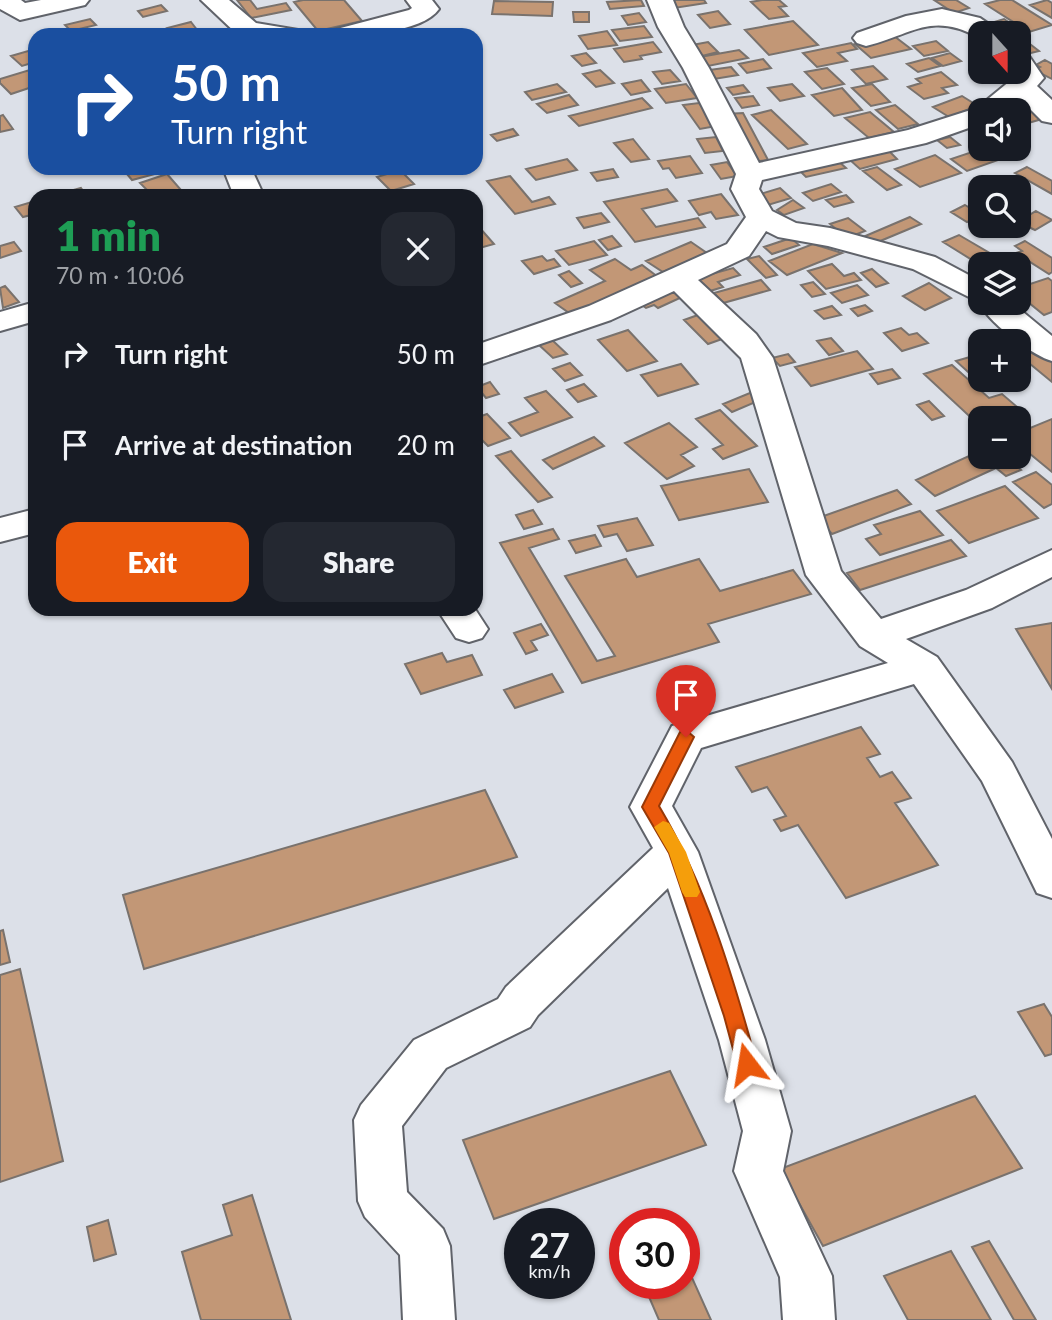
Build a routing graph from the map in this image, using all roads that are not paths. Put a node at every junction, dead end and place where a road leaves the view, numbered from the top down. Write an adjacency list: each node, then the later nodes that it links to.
1 (76, 0): 5 (street)
2 (214, 0): 7 (street)
3 (419, 0): 8 (street)
4 (660, 0): 15 (street)
5 (12, 16)
6 (970, 21): 9 (street)
7 (246, 28)
8 (369, 28)
9 (886, 31)
10 (1026, 84): 11 (street)
11 (1023, 87): 12 (street); 13 (street)
12 (1007, 98)
13 (1052, 115)
14 (968, 119): 15 (street)
15 (750, 174): 16 (street)
16 (761, 217): 17 (street); 18 (street)
17 (678, 277): 23 (street); 27 (street)
18 (968, 287)
19 (28, 312): 21 (street)
20 (1008, 315): 22 (street)
21 (0, 322)
22 (1052, 351)
23 (483, 354)
24 (28, 523): 25 (street)
25 (0, 530)
26 (1052, 562): 27 (street)
27 (873, 636): 28 (street)
28 (923, 667): 29 (street); 30 (street)
29 (677, 852): 31 (street); 32 (street)
30 (1052, 881)
31 (429, 1320)
32 (809, 1320)

